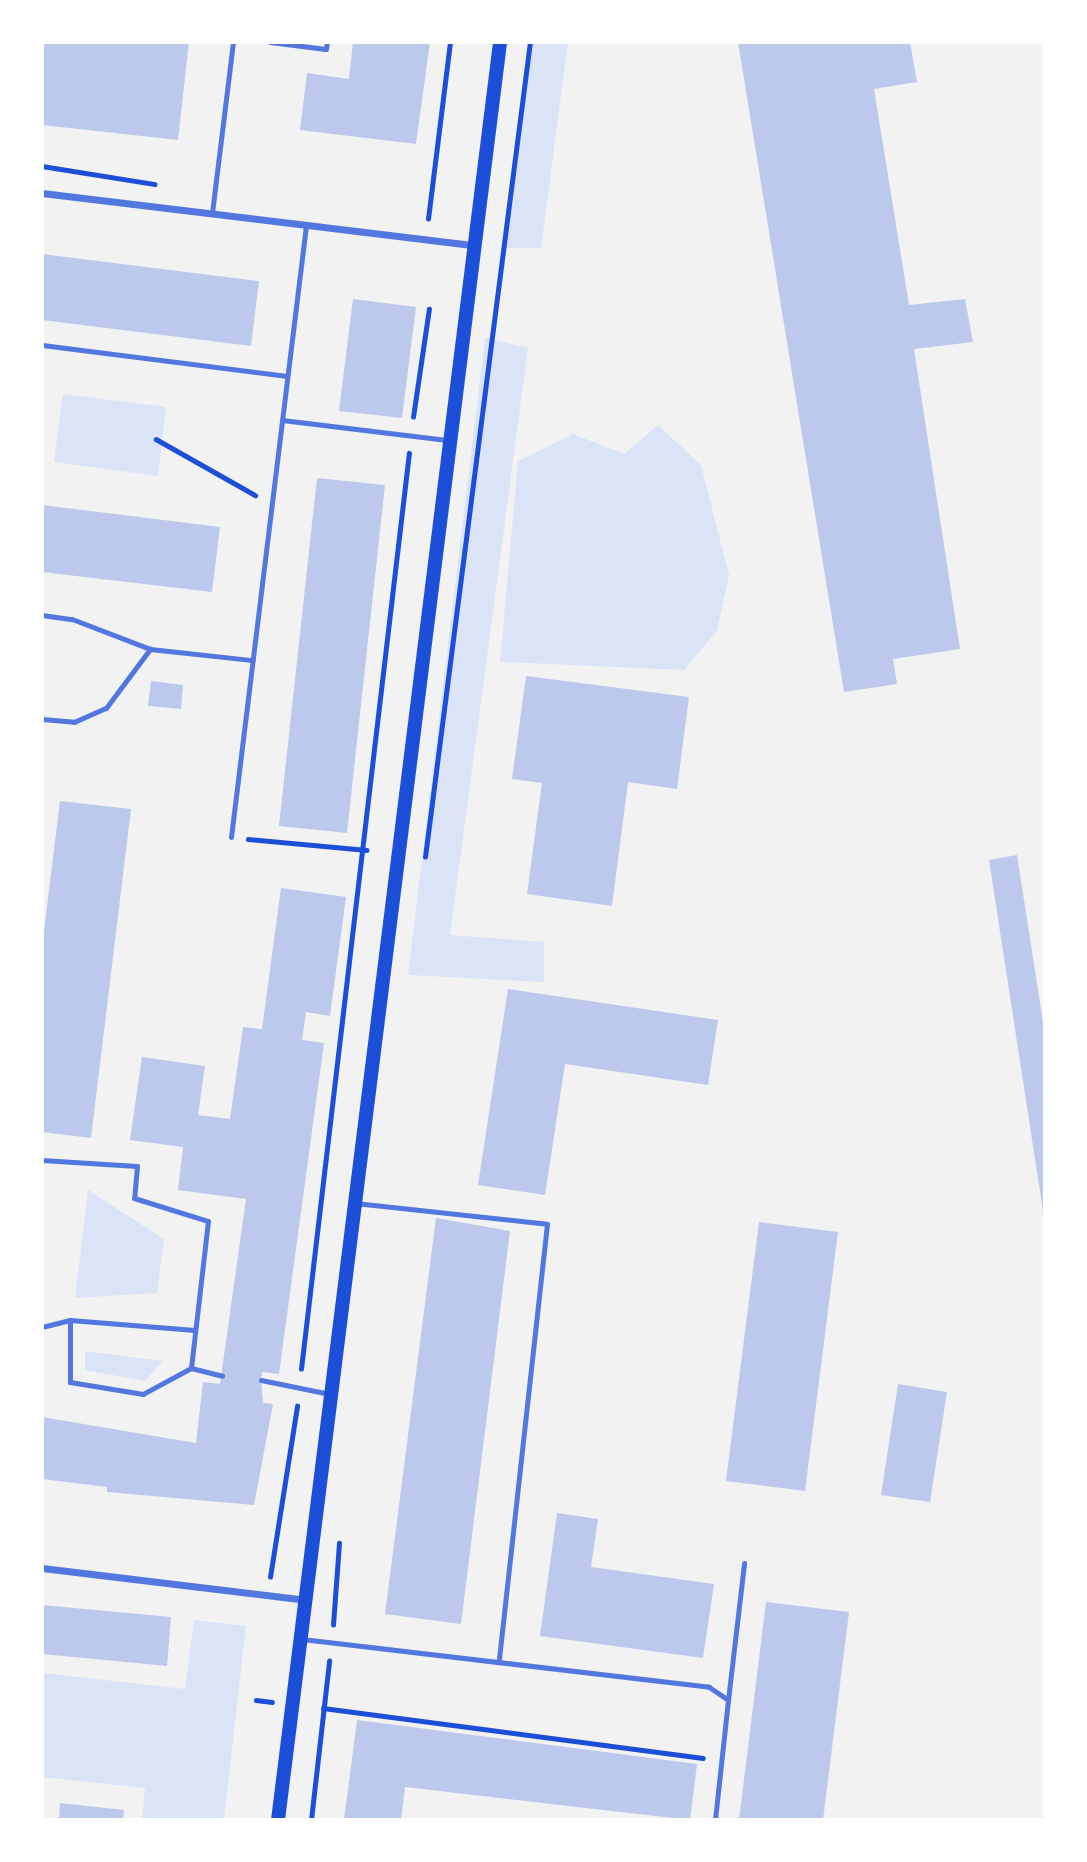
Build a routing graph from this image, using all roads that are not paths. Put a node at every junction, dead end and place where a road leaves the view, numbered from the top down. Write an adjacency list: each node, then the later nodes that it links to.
1 (233, 42): 6 (lane)
2 (270, 42): 3 (lane)
3 (327, 42)
4 (500, 42): 8 (main road)
5 (42, 193): 6 (street)
6 (212, 213): 7 (street)
7 (306, 225): 8 (street); 10 (lane)
8 (475, 245): 12 (main road)
9 (42, 345): 10 (lane)
10 (287, 376): 11 (lane)
11 (282, 420): 12 (lane); 15 (lane)
12 (450, 441): 19 (main road)
13 (42, 615): 14 (lane)
14 (150, 649): 15 (lane); 16 (lane)
15 (252, 660): 17 (lane)
16 (42, 719)
17 (231, 837)
18 (42, 1160): 22 (lane)
19 (355, 1203): 26 (main road); 31 (lane)
20 (70, 1320): 21 (lane); 22 (lane); 23 (lane)
21 (42, 1327)
22 (195, 1330): 23 (lane)
23 (191, 1368): 24 (lane)
24 (222, 1376)
25 (261, 1380): 26 (lane)
26 (331, 1394): 29 (main road)
27 (744, 1563): 32 (lane)
28 (42, 1568): 29 (street)
29 (305, 1600): 30 (main road)
30 (300, 1639): 31 (lane); 33 (main road)
31 (499, 1662): 32 (lane)
32 (728, 1700): 34 (lane)
33 (278, 1820)
34 (715, 1820)

